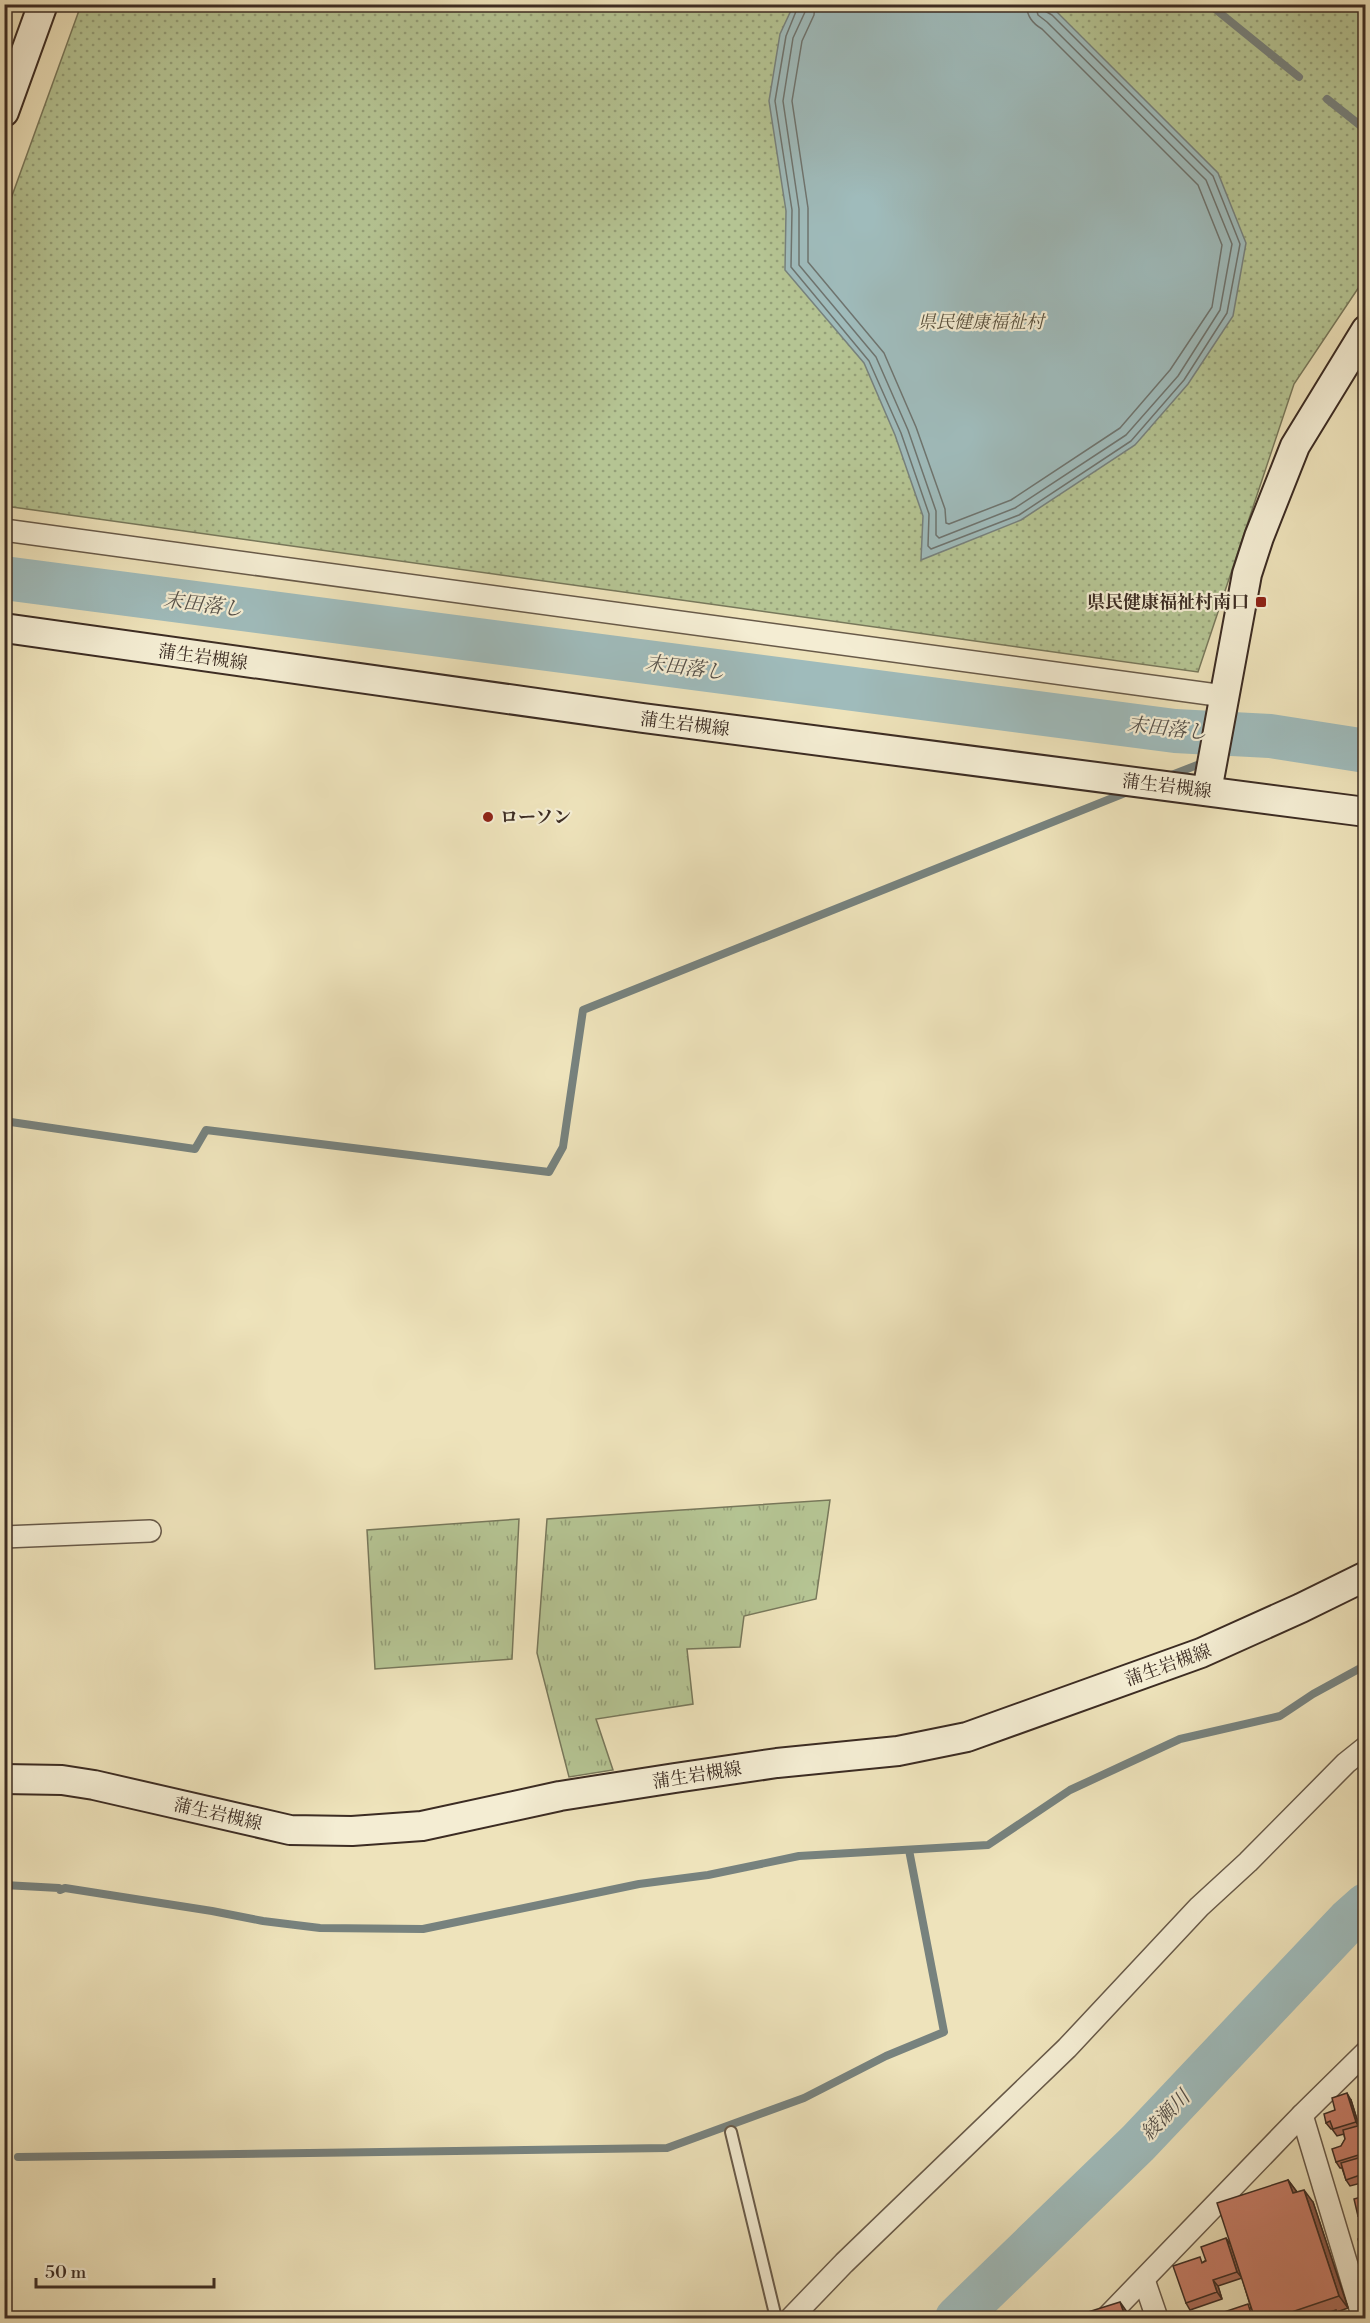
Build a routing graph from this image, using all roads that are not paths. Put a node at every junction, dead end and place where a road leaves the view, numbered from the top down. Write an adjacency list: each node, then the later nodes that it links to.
1 (43, 4): 2 (main road)
2 (4, 112)
3 (1365, 330): 6 (main road)
4 (4, 530): 6 (street)
5 (4, 628): 7 (main road, 蒲生岩槻線)
6 (1224, 696): 7 (main road)
7 (1207, 791): 8 (main road, 蒲生岩槻線)
8 (1365, 812)
9 (150, 1531): 10 (street)
10 (4, 1537)
11 (1365, 1576): 13 (main road, 蒲生岩槻線)
12 (1365, 1747): 19 (street)
13 (4, 1779)
14 (1365, 2052): 15 (street)
15 (1302, 2115): 17 (street); 22 (street)
16 (731, 2132): 18 (lane)
17 (1144, 2280): 20 (street); 21 (street)
18 (776, 2319)
19 (790, 2319)
20 (1106, 2319)
21 (1157, 2319)
22 (1363, 2319)

